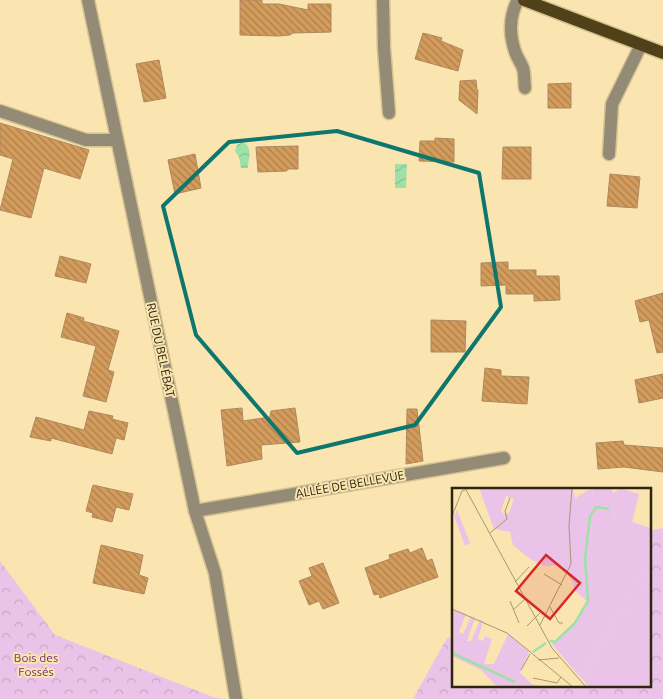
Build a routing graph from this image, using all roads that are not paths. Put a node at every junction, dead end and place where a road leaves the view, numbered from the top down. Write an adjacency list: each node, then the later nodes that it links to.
1 (88, 0): 10 (street, RUE DU BEL ÉBAT)
2 (383, 0): 9 (street)
3 (518, 0): 7 (street)
4 (524, 0): 5 (main road)
5 (641, 45): 6 (main road); 11 (street)
6 (663, 53)
7 (525, 88)
8 (0, 111): 10 (street)
9 (389, 113)
10 (117, 140): 13 (street, RUE DU BEL ÉBAT)
11 (609, 154)
12 (504, 458): 13 (street, ALLÉE DE BELLEVUE)
13 (195, 510): 14 (street, RUE DU BEL ÉBAT)
14 (236, 699)

